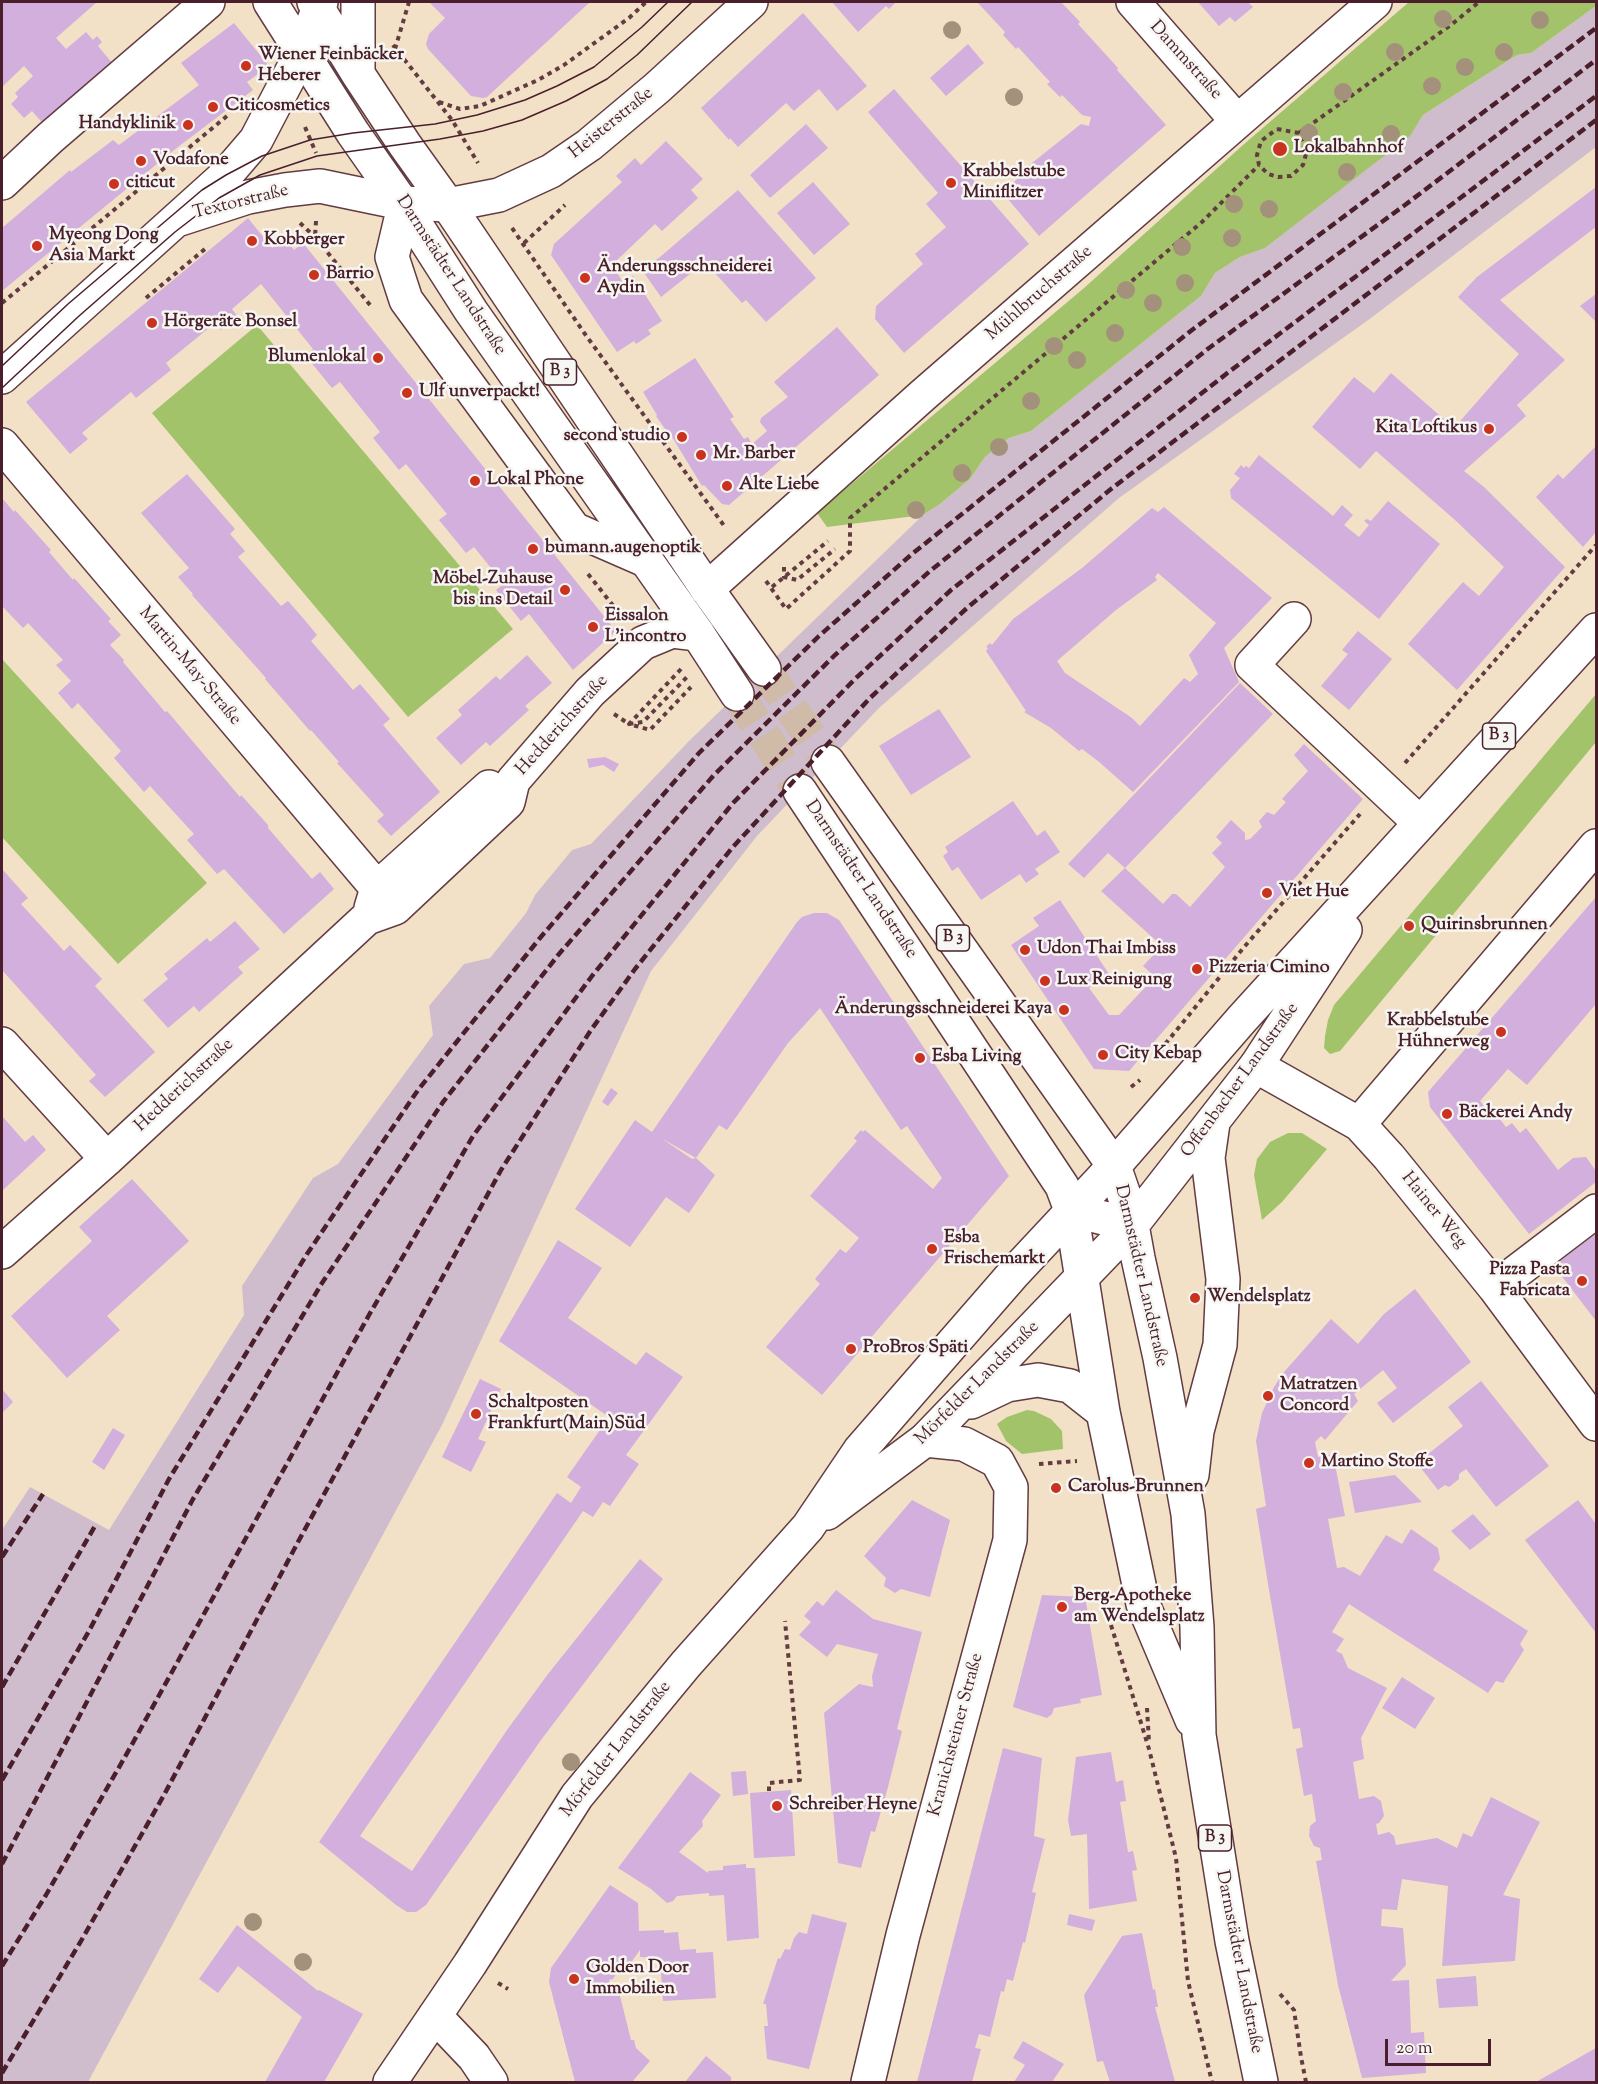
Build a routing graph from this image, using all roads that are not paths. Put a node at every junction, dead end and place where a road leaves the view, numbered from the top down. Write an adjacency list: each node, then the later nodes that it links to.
1 (208, 2): 12 (main road)
2 (270, 2): 8 (main road, Darmstädter Landstraße)
3 (358, 2): 9 (main road)
4 (751, 2): 14 (main road, Heisterstraße)
5 (1133, 2): 10 (main road, Dammstraße)
6 (1375, 2): 10 (main road, Mühlbruchstraße)
7 (318, 4): 8 (main road, Textorstraße); 9 (main road, Darmstädter Landstraße / B 3)
8 (302, 52): 11 (main road, Darmstädter Landstraße); 15 (main road, Textorstraße)
9 (358, 74): 11 (main road); 14 (main road, Darmstädter Landstraße / B 3)
10 (1238, 121): 19 (main road, Mühlbruchstraße)
11 (353, 133): 13 (main road, Darmstädter Landstraße / B 3)
12 (2, 183)
13 (403, 204): 14 (main road, Textorstraße); 15 (main road, Textorstraße); 18 (main road, Darmstädter Landstraße / B 3); 18 (main road)
14 (448, 205): 19 (main road, Darmstädter Landstraße / B 3)
15 (177, 219): 16 (main road, Textorstraße)
16 (2, 377)
17 (2, 445): 30 (main road, Martin-May-Straße)
18 (645, 560): 22 (main road, Darmstädter Landstraße / B 3)
19 (707, 589): 23 (main road, Darmstädter Landstraße / B 3)
20 (1294, 619): 28 (main road)
21 (1596, 630): 28 (main road, Offenbacher Landstraße / B 3)
22 (698, 634): 24 (main road, Darmstädter Landstraße / B 3); 30 (main road, Hedderichstraße)
23 (764, 669)
24 (738, 694)
25 (828, 762): 36 (main road, Darmstädter Landstraße / B 3)
26 (489, 787): 30 (main road, Hedderichstraße)
27 (800, 791): 37 (main road, Darmstädter Landstraße / B 3)
28 (1411, 833): 32 (main road, Offenbacher Landstraße / B 3); 36 (main road, Offenbacher Landstraße / B 3)
29 (1596, 846): 34 (main road)
30 (372, 903): 35 (main road, Hedderichstraße)
31 (2, 1044): 35 (main road)
32 (1256, 1065): 33 (main road, Offenbacher Landstraße / B 3); 34 (main road, Hainer Weg)
33 (1213, 1121): 39 (main road, Offenbacher Landstraße / B 3); 47 (main road)
34 (1359, 1124): 42 (main road, Hainer Weg)
35 (107, 1159): 40 (main road, Hedderichstraße)
36 (1114, 1166): 37 (main road, Offenbacher Landstraße / B 3); 39 (main road, Darmstädter Landstraße / B 3)
37 (1071, 1210): 39 (main road); 41 (main road, Darmstädter Landstraße / B 3); 48 (main road, Mörfelder Landstraße)
38 (1596, 1211): 42 (main road)
39 (1132, 1225): 41 (main road, Offenbacher Landstraße / B 3); 47 (main road, Darmstädter Landstraße / B 3)
40 (2, 1252)
41 (1083, 1276): 43 (main road, Mörfelder Landstraße); 44 (main road, Darmstädter Landstraße / B 3)
42 (1495, 1288): 45 (main road, Hainer Weg)
43 (956, 1409): 44 (main road); 46 (main road, Mörfelder Landstraße)
44 (1103, 1412): 49 (main road, Darmstädter Landstraße / B 3)
45 (1596, 1424)
46 (926, 1440): 48 (main road, Mörfelder Landstraße); 53 (main road, Kranichsteiner Straße)
47 (1188, 1514): 49 (main road, Darmstädter Landstraße / B 3)
48 (808, 1527): 50 (main road, Mörfelder Landstraße)
49 (1198, 1735): 54 (main road, Darmstädter Landstraße / B 3)
50 (435, 2016): 51 (main road, Mörfelder Landstraße); 52 (main road)
51 (390, 2082)
52 (491, 2082)
53 (868, 2082)
54 (1261, 2082)

